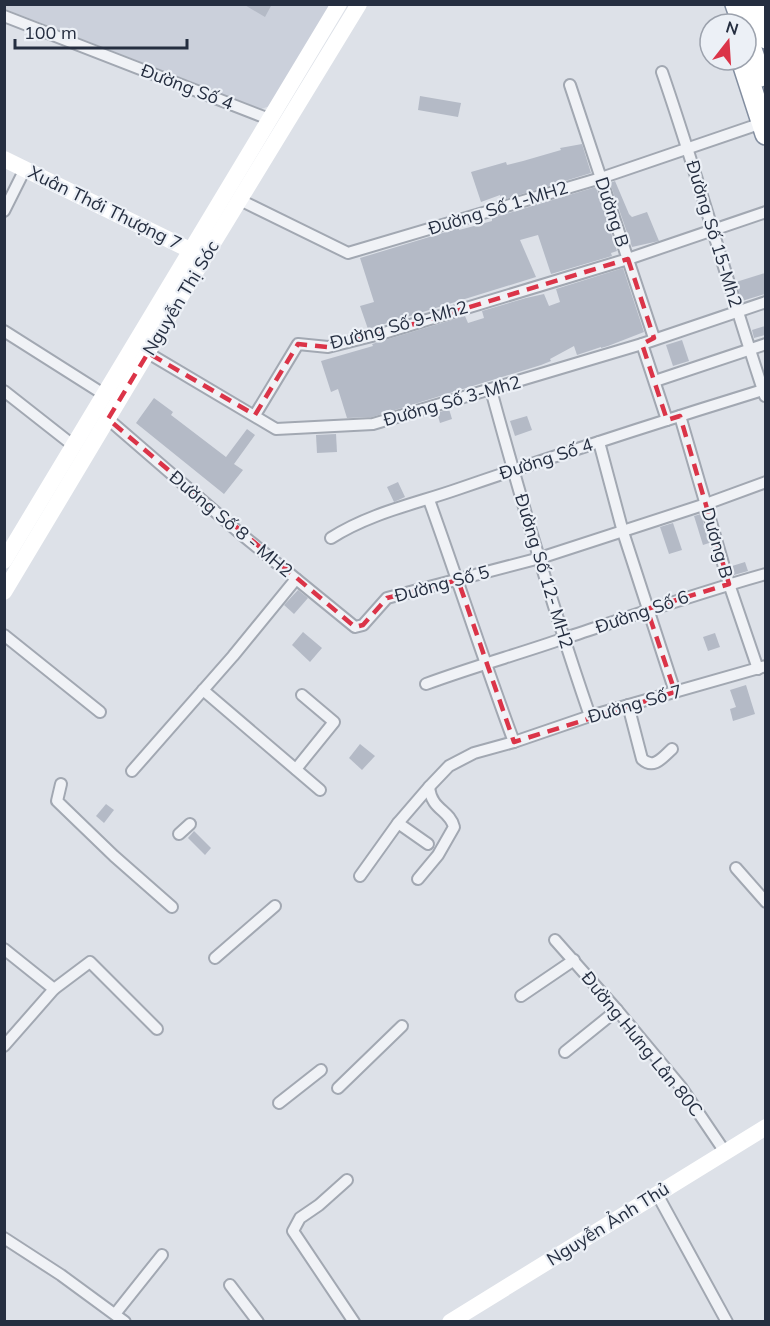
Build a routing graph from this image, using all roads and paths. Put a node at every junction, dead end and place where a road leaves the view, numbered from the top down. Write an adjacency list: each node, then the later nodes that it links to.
1 (339, 4): 11 (main road, Nguyễn Thị Sóc)
2 (359, 4): 17 (main road, Nguyễn Thị Sóc)
3 (755, 4): 5 (highway)
4 (4, 16): 11 (street, Đường Số 4)
5 (765, 38)
6 (758, 71): 10 (highway)
7 (662, 72): 13 (street, Đường Số 15-Mh2)
8 (746, 72): 12 (highway)
9 (570, 85): 16 (street, Dường B)
10 (765, 93)
11 (269, 119): 21 (main road, Nguyễn Thị Sóc)
12 (764, 128): 13 (street, Đường Số 1-MH2)
13 (688, 149): 16 (street, Đường Số 1-MH2); 20 (street, Đường Số 15-Mh2)
14 (4, 159): 15 (main road, Xuân Thới Thượng 7)
15 (26, 169): 18 (street); 21 (main road, Xuân Thới Thượng 7)
16 (601, 178): 17 (street, Đường Số 1-MH2); 22 (street, Dường B)
17 (240, 200): 21 (main road, Nguyễn Thị Sóc)
18 (4, 211)
19 (765, 212): 20 (street)
20 (714, 230): 22 (street); 24 (street, Đường Số 15-Mh2)
21 (197, 254): 30 (main road, Nguyễn Thị Sóc); 35 (main road, Nguyễn Thị Sóc)
22 (628, 259): 26 (street, Dường B); 36 (street, Đường Số 9-Mh2)
23 (765, 302): 24 (street, Đường Số 3-Mh2)
24 (737, 311): 26 (street, Đường Số 3-Mh2); 29 (street, Đường Số 15-Mh2)
25 (4, 331): 35 (street)
26 (654, 339): 27 (street, Đường Số 3-Mh2)
27 (642, 344): 31 (street); 32 (street, Đường Số 3-Mh2)
28 (765, 344): 29 (street)
29 (749, 349): 31 (street); 34 (street, Đường Số 15-Mh2)
30 (148, 353): 36 (street, Đường Số 3-Mh2); 38 (main road, Nguyễn Thị Sóc)
31 (656, 381): 39 (street)
32 (491, 390): 36 (street, Đường Số 3-Mh2); 42 (street, Đường Số 12- MH2)
33 (4, 391): 41 (street)
34 (765, 391): 37 (street, Đường Số 4)
35 (105, 395): 41 (main road, Nguyễn Thị Sóc)
36 (255, 415)
37 (680, 416): 39 (street, Đường Số 4); 45 (street, Dương B)
38 (108, 419): 51 (street, Đường Số 8 - MH2); 54 (main road, Nguyễn Thị Sóc)
39 (667, 420): 40 (street, Đường Số 4)
40 (599, 442): 42 (street, Đường Số 4); 46 (street)
41 (74, 446): 48 (main road, Nguyễn Thị Sóc)
42 (513, 470): 44 (street, Đường Số 4); 49 (street, Đường Số 12- MH2)
43 (765, 482): 45 (street)
44 (429, 500): 47 (street, Đường Số 4); 52 (street)
45 (706, 504): 46 (street, Đường Số 5); 53 (street, Dương B)
46 (623, 532): 49 (street, Đường Số 5); 55 (street)
47 (331, 537)
48 (6, 557)
49 (540, 558): 52 (street, Đường Số 5); 58 (street, Đường Số 12- MH2)
50 (765, 574): 53 (street, Đường Số 6)
51 (296, 579): 56 (street, Đường Số 8 - MH2); 62 (street)
52 (458, 580): 56 (street, Đường Số 5); 59 (street)
53 (729, 584): 55 (street, Đường Số 6); 60 (street, Dương B)
54 (4, 592)
55 (647, 609): 58 (street, Đường Số 6); 63 (street)
56 (355, 627)
57 (4, 635): 66 (street)
58 (564, 639): 59 (street, Đường Số 6); 67 (street, Đường Số 12- MH2)
59 (484, 663): 61 (street, Đường Số 6); 68 (street)
60 (762, 668): 63 (street, Đường Số 7)
61 (426, 684)
62 (203, 690): 70 (street); 71 (street)
63 (675, 692): 65 (street, Đường Số 7)
64 (302, 695): 70 (street)
65 (628, 705): 67 (street, Đường Số 7); 69 (street)
66 (100, 712)
67 (590, 716): 68 (street, Đường Số 7)
68 (514, 742): 73 (street, Đường Số 7)
69 (672, 749)
70 (296, 769): 74 (street)
71 (132, 771)
72 (61, 784): 84 (street)
73 (429, 787): 75 (street, Đường Số 7); 81 (street)
74 (320, 790)
75 (398, 823): 78 (street); 80 (street, Đường Số 7)
76 (190, 824): 77 (street)
77 (179, 834)
78 (428, 844)
79 (736, 868): 82 (street)
80 (360, 876)
81 (418, 879)
82 (765, 902)
83 (274, 906): 87 (street)
84 (172, 907)
85 (555, 940): 88 (street, Đường Hưng Lân 80C)
86 (4, 949): 89 (street)
87 (215, 958)
88 (574, 960): 90 (street); 91 (street, Đường Hưng Lân 80C)
89 (54, 989): 93 (street); 94 (street)
90 (521, 996)
91 (617, 1010): 95 (street); 100 (street, Đường Hưng Lân 80C)
92 (402, 1026): 97 (street)
93 (157, 1029)
94 (4, 1046)
95 (565, 1052)
96 (321, 1070): 98 (street)
97 (338, 1088)
98 (279, 1103)
99 (765, 1127): 100 (main road, Nguyễn Ảnh Thủ)
100 (725, 1152): 102 (main road, Nguyễn Ảnh Thủ)
101 (347, 1180): 109 (street)
102 (657, 1194): 110 (main road, Nguyễn Ảnh Thủ); 111 (street)
103 (4, 1238): 106 (street)
104 (162, 1256): 106 (street)
105 (230, 1285): 108 (street)
106 (115, 1314): 107 (street)
107 (125, 1322)
108 (258, 1322)
109 (354, 1322)
110 (450, 1322)
111 (727, 1322)

